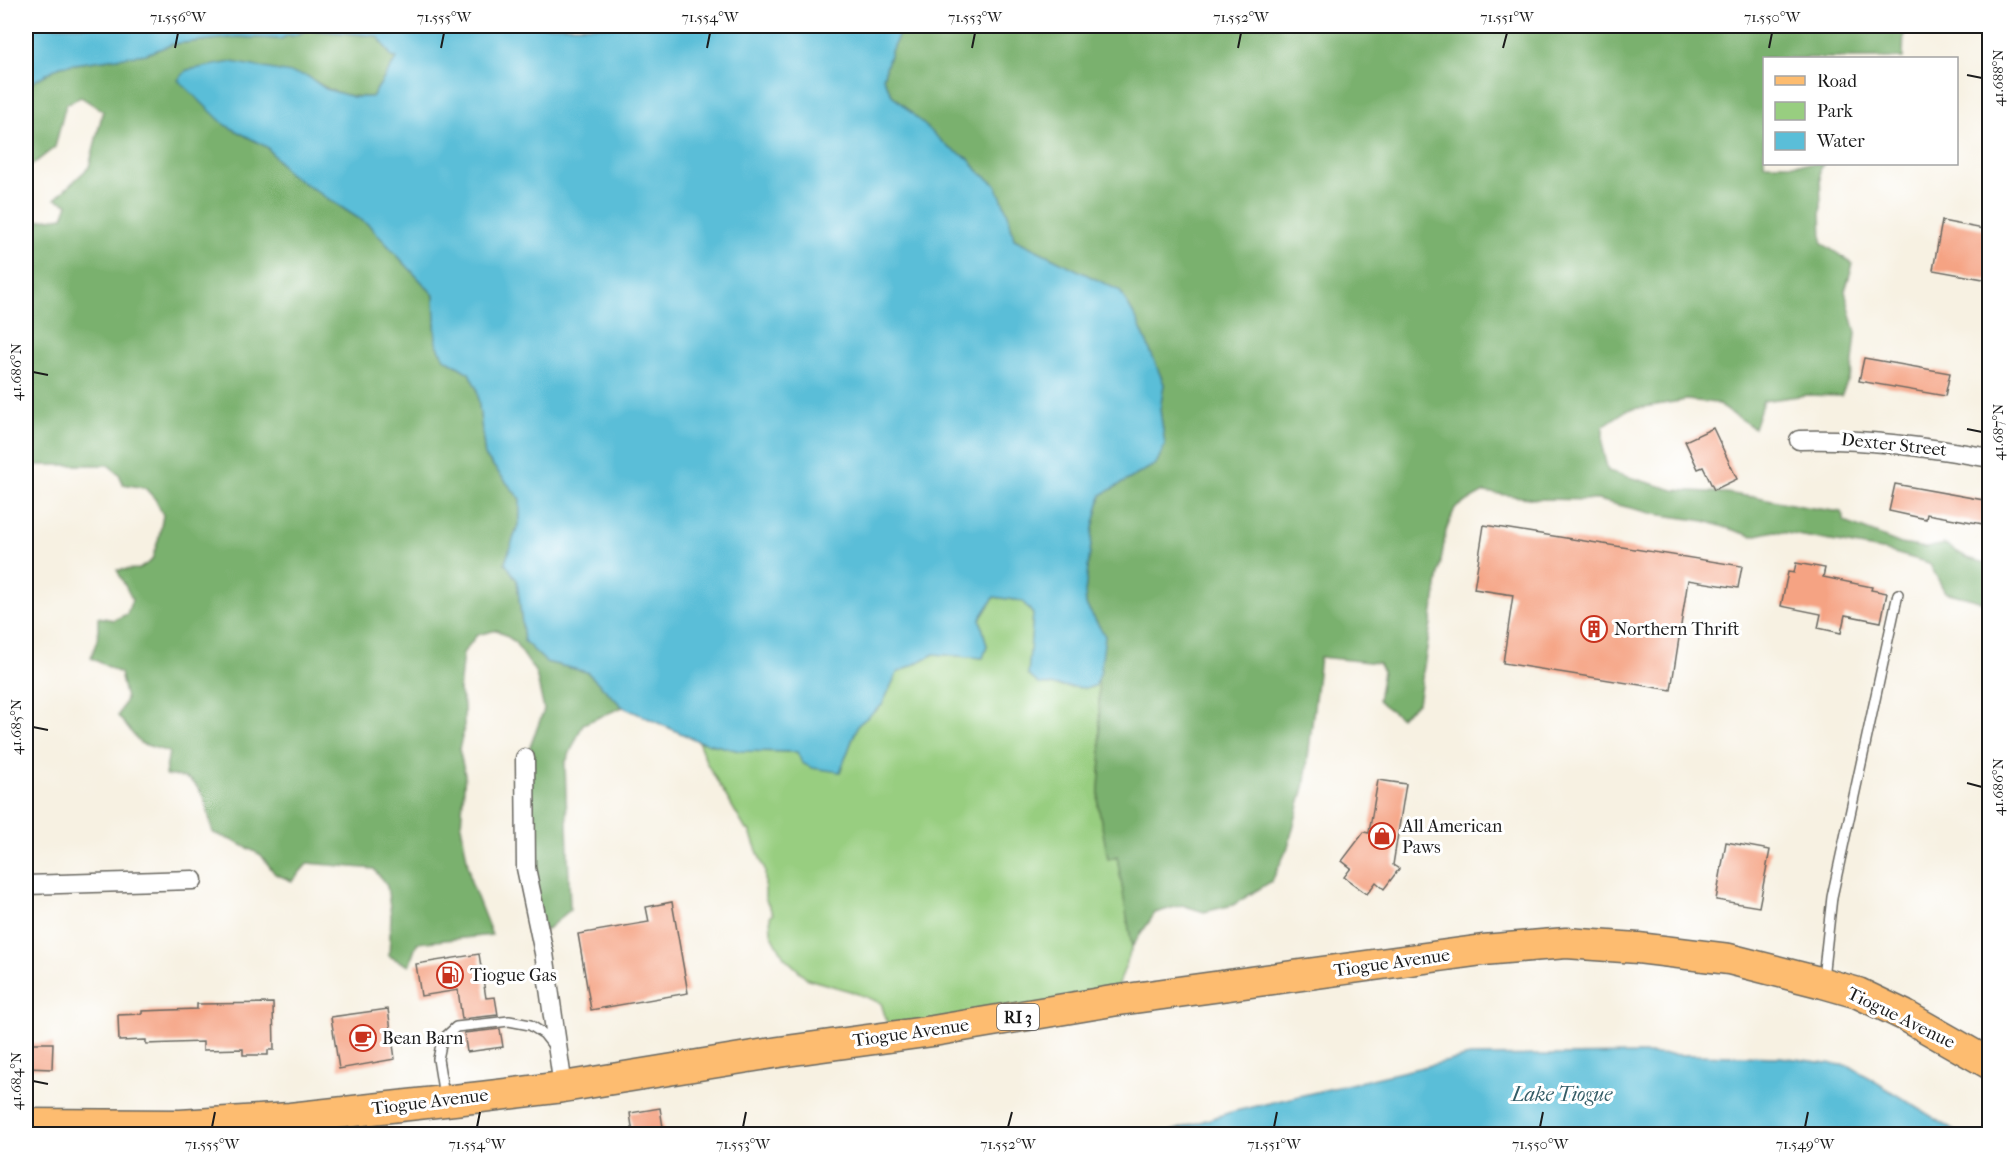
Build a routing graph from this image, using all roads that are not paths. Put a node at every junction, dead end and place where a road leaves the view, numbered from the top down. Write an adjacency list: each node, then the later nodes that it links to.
1 (1799, 440): 2 (street, Dexter Street)
2 (1989, 458)
3 (1898, 594): 7 (lane)
4 (525, 758): 8 (street)
5 (193, 880): 6 (street)
6 (26, 885)
7 (1823, 983): 9 (main road, Tiogue Avenue / RI 3); 10 (main road, Tiogue Avenue / RI 3)
8 (558, 1052): 10 (street); 11 (lane)
9 (1989, 1064)
10 (562, 1087): 11 (main road, Tiogue Avenue / RI 3)
11 (445, 1101): 13 (main road, Tiogue Avenue / RI 3)
12 (26, 1124): 13 (main road, Tiogue Avenue / RI 3)
13 (180, 1130)

